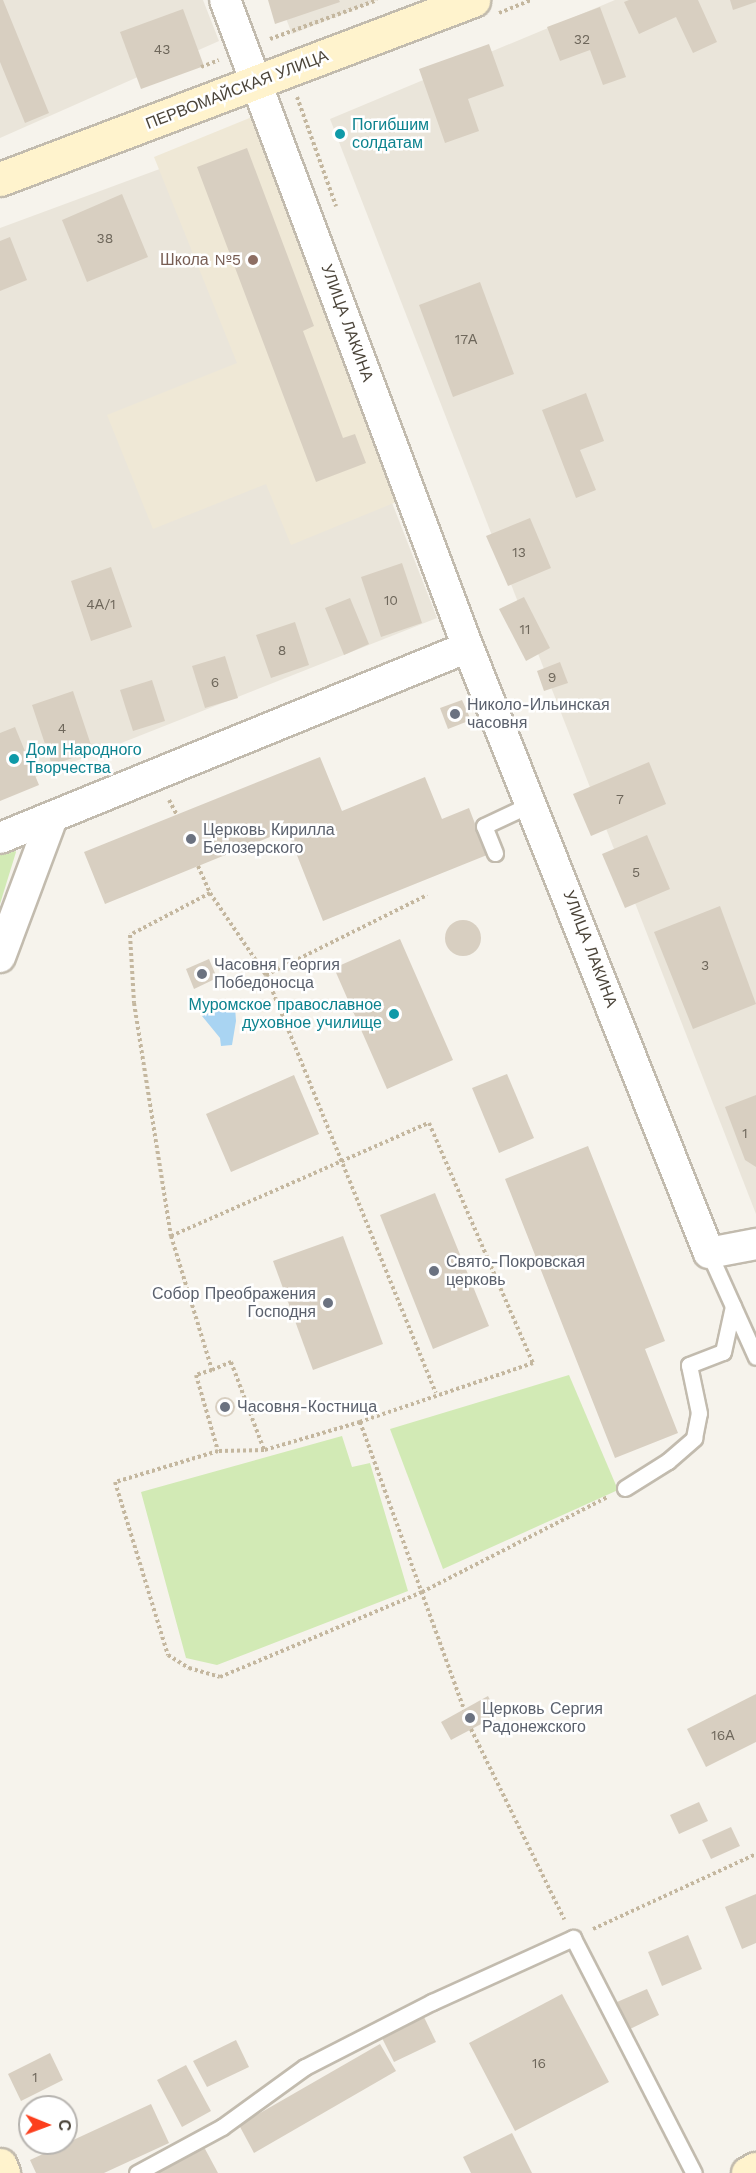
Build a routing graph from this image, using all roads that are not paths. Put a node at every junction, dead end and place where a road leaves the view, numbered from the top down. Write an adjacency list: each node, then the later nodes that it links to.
1 (225, 0): 3 (street, УЛИЦА ЛАКИНА)
2 (473, 0): 3 (street, ПЕРВОМАЙСКАЯ УЛИЦА)
3 (257, 82): 4 (street, ПЕРВОМАЙСКАЯ УЛИЦА); 5 (street, УЛИЦА ЛАКИНА)
4 (0, 179)
5 (468, 647): 6 (street, УЛИЦА ЛАКИНА); 7 (street)
6 (533, 803): 9 (lane); 12 (street, УЛИЦА ЛАКИНА)
7 (52, 818): 8 (street); 10 (street)
8 (0, 838)
9 (495, 853)
10 (0, 957)
11 (756, 1244): 12 (street)
12 (709, 1253): 13 (lane)
13 (733, 1306): 14 (lane); 15 (lane)
14 (756, 1357)
15 (625, 1488)
16 (0, 2165): 18 (street)
17 (756, 2169): 21 (street)
18 (3, 2173)
19 (136, 2173): 20 (lane)
20 (694, 2173)
21 (748, 2173)

